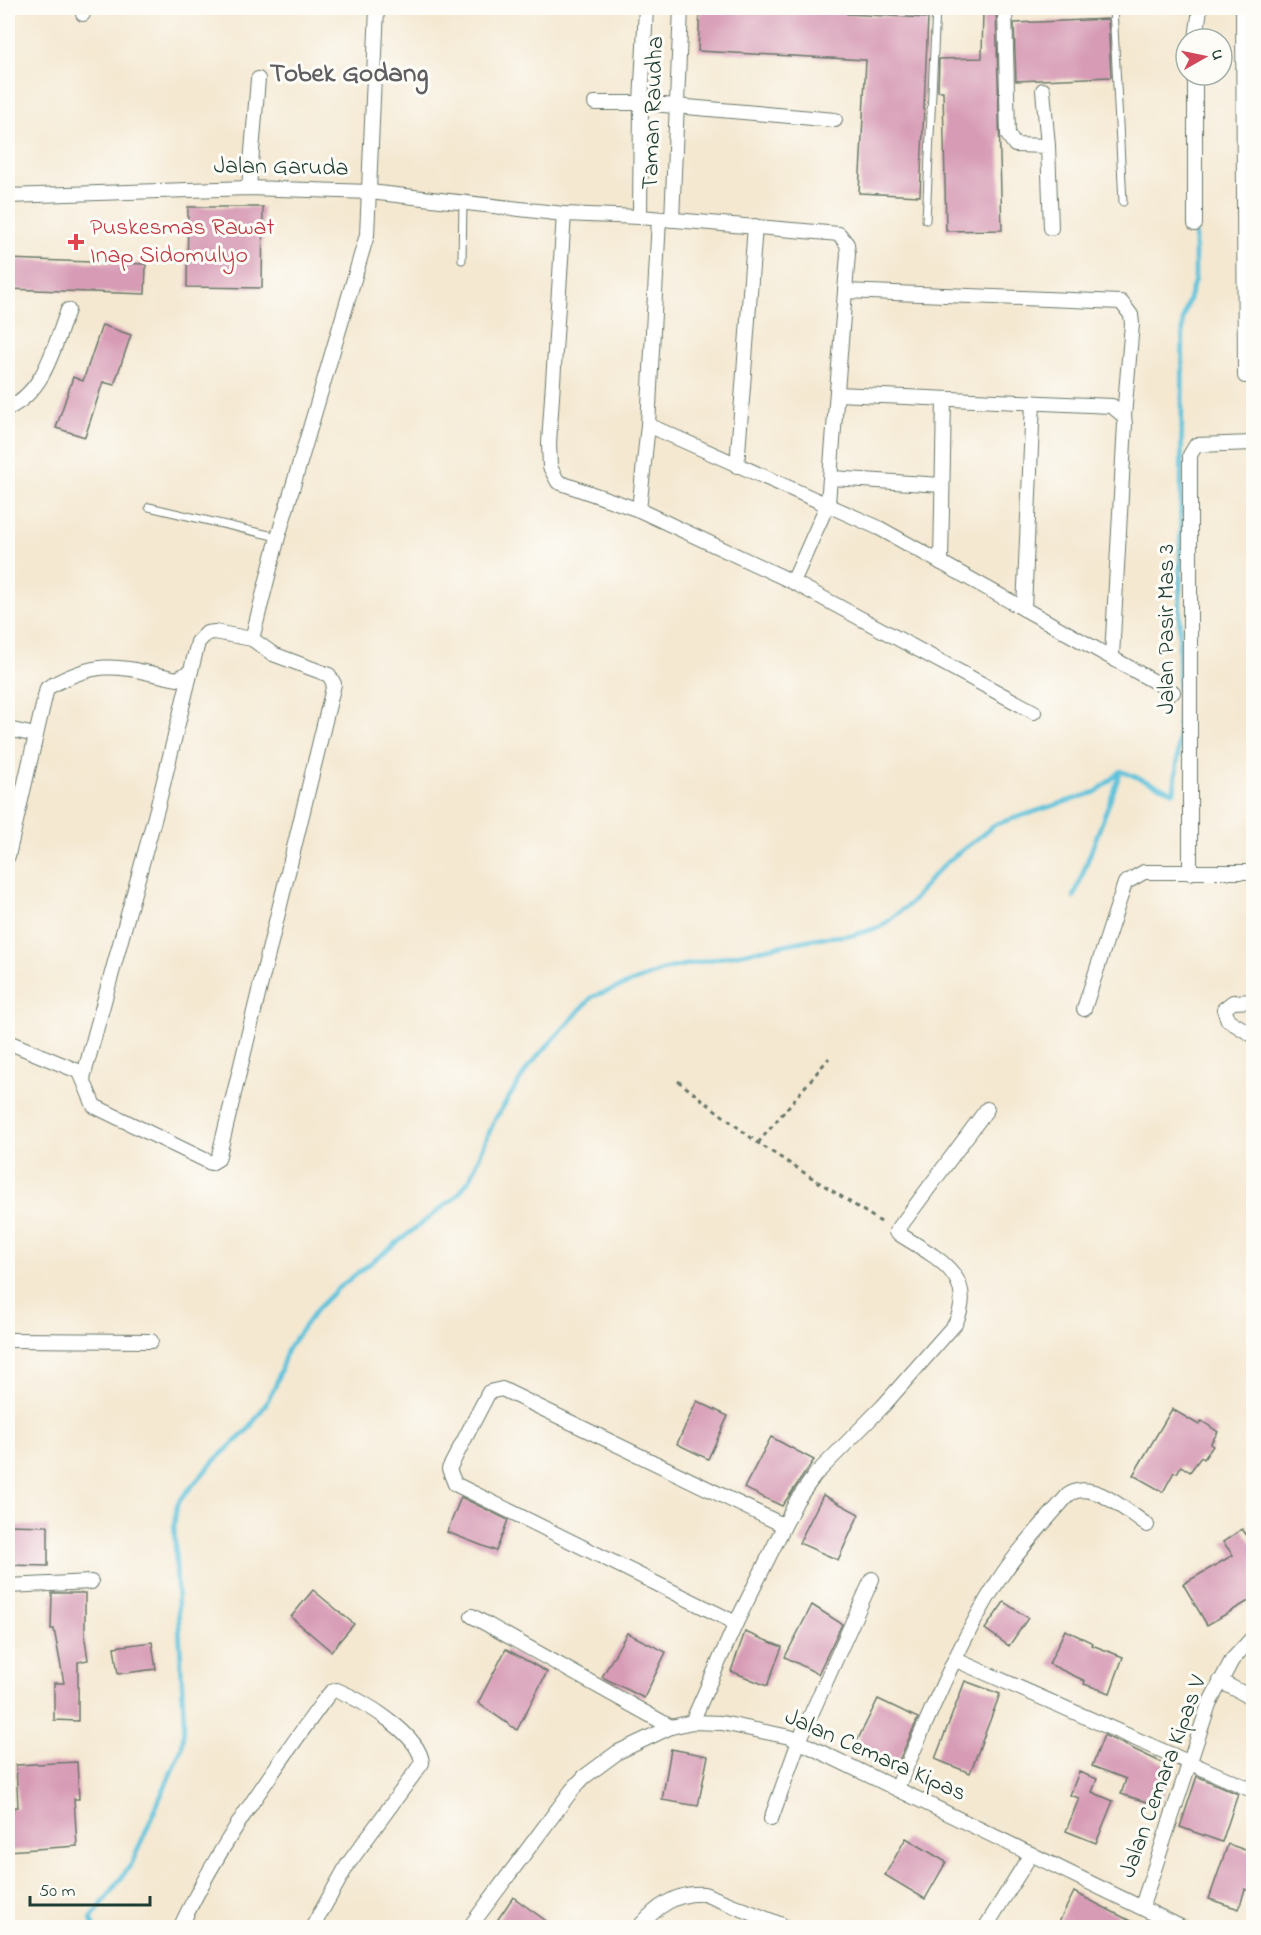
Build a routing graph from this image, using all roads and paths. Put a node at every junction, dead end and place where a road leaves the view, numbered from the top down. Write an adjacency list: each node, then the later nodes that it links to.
1 (377, 8): 19 (street, Jalan Garuda)
2 (646, 8): 14 (street)
3 (681, 8): 15 (street, Taman Raudha)
4 (936, 8): 26 (lane)
5 (1005, 8): 17 (street)
6 (1113, 8): 22 (lane)
7 (1200, 8): 9 (street)
8 (1243, 8): 33 (street)
9 (1198, 27)
10 (258, 79): 18 (street)
11 (1195, 87): 27 (street)
12 (1043, 90): 17 (street)
13 (595, 103): 14 (street)
14 (641, 103): 15 (street); 24 (street)
15 (676, 106): 16 (street); 25 (street, Taman Raudha)
16 (835, 120)
17 (1048, 146): 29 (street)
18 (249, 189): 19 (street, Jalan Garuda); 20 (street, Jalan Garuda)
19 (370, 192): 21 (street); 47 (street)
20 (8, 196)
21 (463, 202): 23 (street); 30 (lane)
22 (1123, 202)
23 (564, 214): 24 (street); 46 (street)
24 (640, 217): 25 (street)
25 (666, 220): 28 (street); 39 (street, Taman Raudha)
26 (926, 220)
27 (1195, 224)
28 (754, 226): 31 (street); 41 (street)
29 (1051, 228)
30 (462, 260)
31 (845, 291): 34 (street); 38 (street)
32 (68, 310): 37 (street)
33 (1245, 376)
34 (837, 394): 35 (street); 42 (street)
35 (944, 399): 36 (street); 43 (street)
36 (1033, 402): 38 (street); 50 (street)
37 (8, 408)
38 (1124, 416): 52 (street)
39 (648, 425): 41 (street); 46 (street, Taman Raudha)
40 (1254, 443): 60 (street, Jalan Pasir Mas 3)
41 (737, 466): 44 (street)
42 (831, 477): 43 (street); 44 (street)
43 (942, 484): 48 (street)
44 (828, 503): 48 (street); 49 (street)
45 (149, 507): 47 (lane)
46 (639, 510): 49 (street)
47 (278, 537): 51 (street)
48 (940, 562): 50 (street)
49 (793, 582): 55 (street)
50 (1024, 609): 52 (street)
51 (252, 639): 53 (street); 66 (street)
52 (1112, 656): 54 (street)
53 (190, 671): 57 (street); 66 (street)
54 (1173, 692)
55 (1034, 712)
56 (8, 729): 57 (street)
57 (35, 735): 58 (street)
58 (8, 856)
59 (1254, 872): 60 (street)
60 (1190, 873): 62 (street)
61 (1254, 1001): 63 (street)
62 (1084, 1009)
63 (1254, 1036)
64 (8, 1042): 66 (street)
65 (829, 1058): 69 (path)
66 (83, 1078)
67 (678, 1081): 69 (path)
68 (987, 1108): 70 (street)
69 (758, 1143): 70 (path)
70 (896, 1232): 73 (street)
71 (8, 1340): 72 (street)
72 (151, 1341)
73 (783, 1525): 79 (street); 79 (street)
74 (1147, 1525): 81 (street)
75 (872, 1579): 86 (street)
76 (91, 1582): 77 (street)
77 (8, 1586)
78 (472, 1616): 85 (street)
79 (736, 1623): 84 (street)
80 (1254, 1636): 82 (street, Jalan Cemara Kipas V)
81 (956, 1660): 87 (street); 88 (street)
82 (1220, 1681): 83 (street); 87 (street, Jalan Cemara Kipas V)
83 (1254, 1699)
84 (692, 1722): 85 (street, Jalan Cemara Kipas); 86 (street, Jalan Cemara Kipas)
85 (671, 1727): 96 (street, Jalan Cemara Kipas)
86 (799, 1741): 88 (street, Jalan Cemara Kipas); 90 (street)
87 (1191, 1761): 89 (street); 92 (street, Jalan Cemara Kipas V)
88 (897, 1788): 91 (street, Jalan Cemara Kipas)
89 (1254, 1791)
90 (771, 1819)
91 (1031, 1854): 92 (street, Jalan Cemara Kipas); 98 (street)
92 (1142, 1906): 99 (street, Jalan Cemara Kipas)
93 (782, 1925): 97 (street)
94 (180, 1928): 95 (street)
95 (312, 1928)
96 (469, 1928)
97 (638, 1928)
98 (985, 1928)
99 (1183, 1928)

